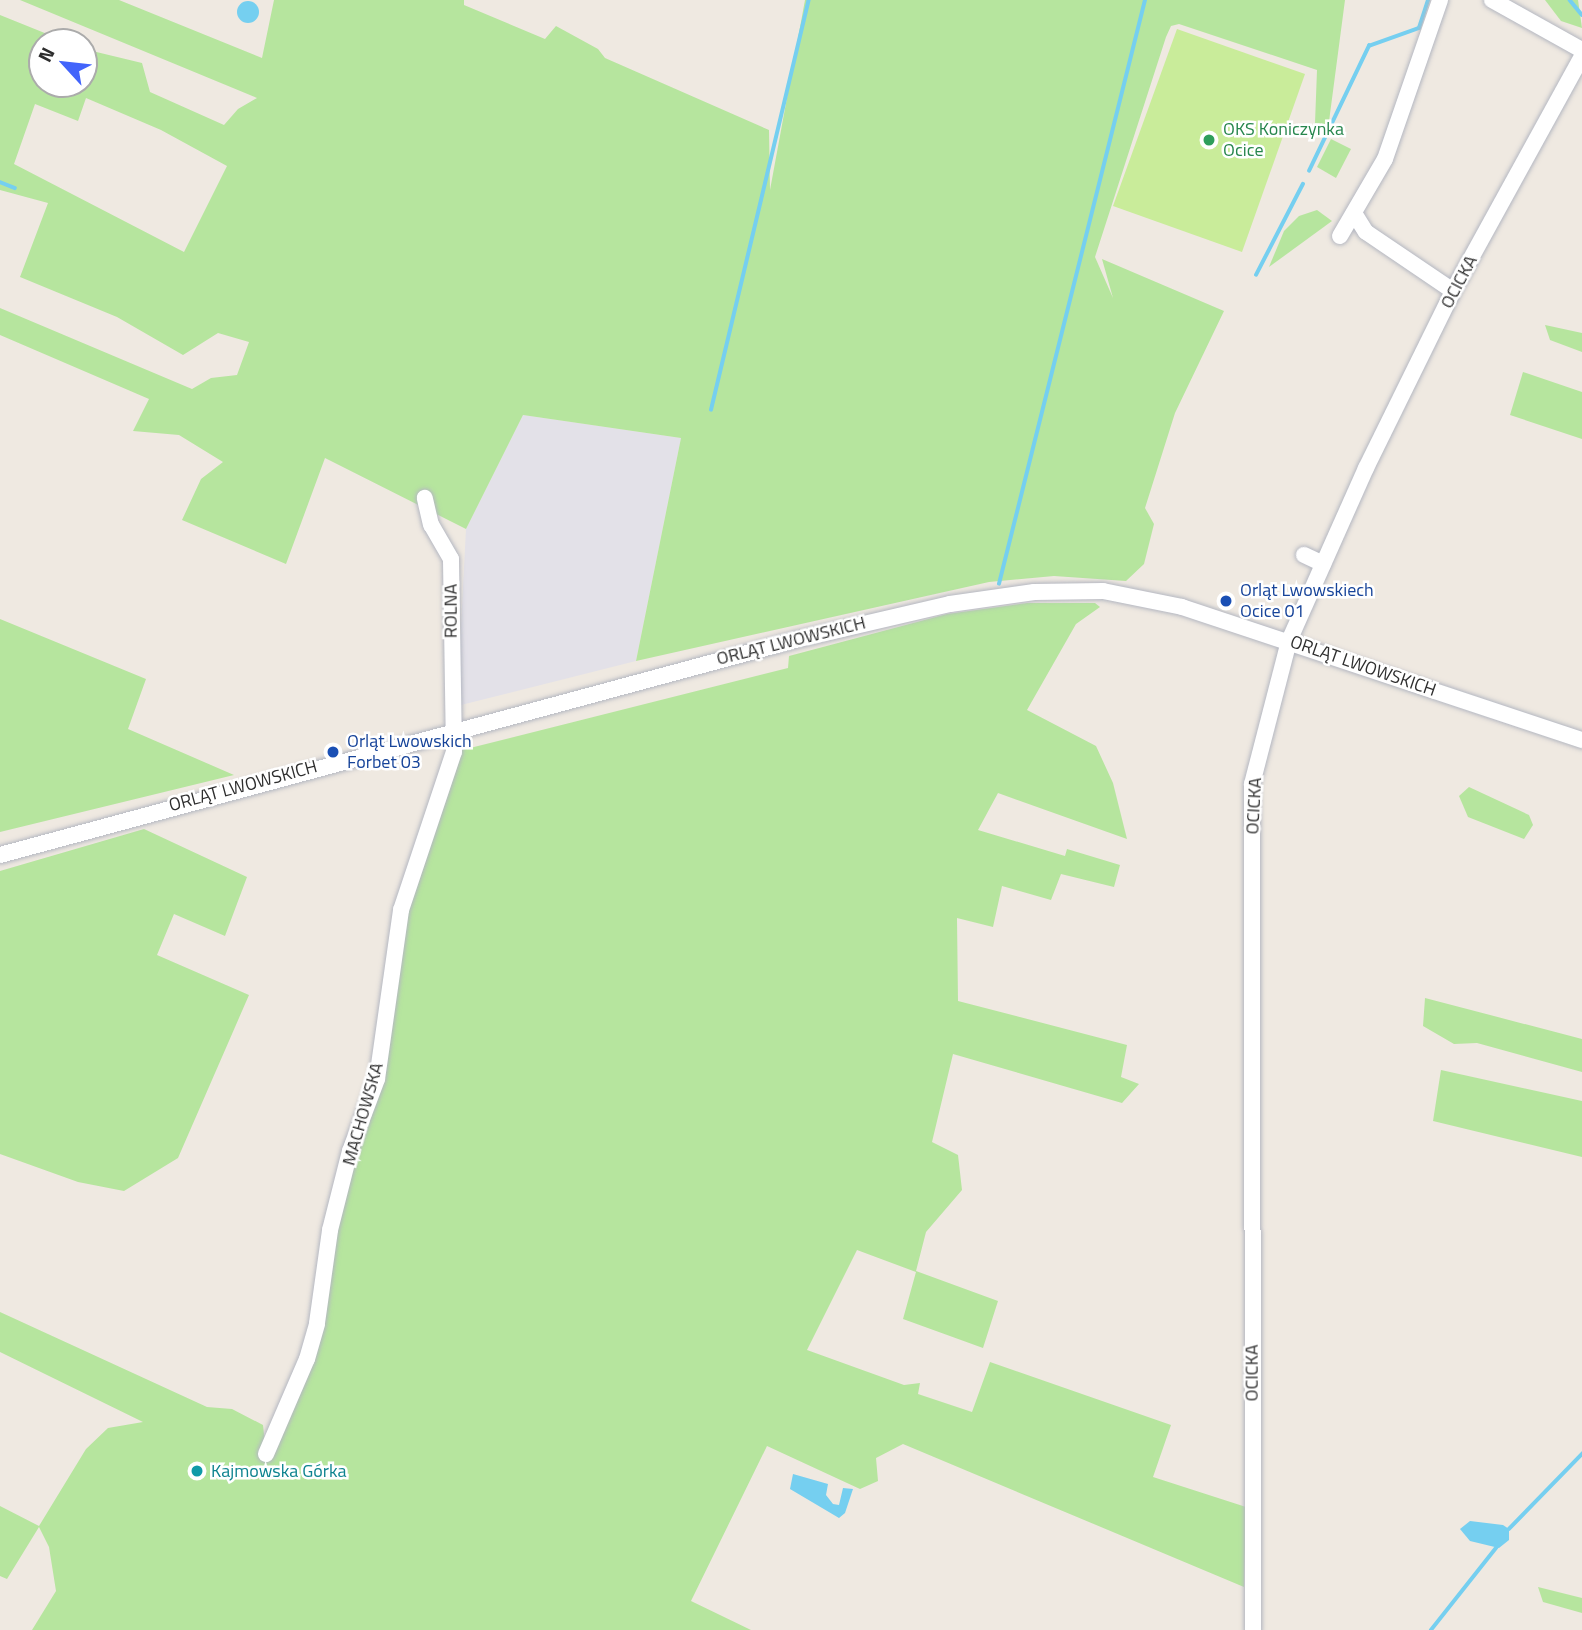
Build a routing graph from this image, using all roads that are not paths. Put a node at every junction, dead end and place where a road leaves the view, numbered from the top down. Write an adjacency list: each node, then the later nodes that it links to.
1 (1440, 0): 4 (street)
2 (1492, 0): 3 (street)
3 (1582, 53): 6 (street, OCICKA)
4 (1354, 213): 5 (street); 6 (street)
5 (1340, 236)
6 (1453, 290): 9 (street, OCICKA)
7 (425, 498): 11 (street, ROLNA)
8 (1304, 555): 9 (street)
9 (1322, 564): 10 (street, OCICKA)
10 (1289, 642): 11 (street, ORLĄT LWOWSKICH); 12 (street, ORLĄT LWOWSKICH); 15 (street, OCICKA)
11 (451, 730): 13 (street, ORLĄT LWOWSKICH); 14 (street, MACHOWSKA)
12 (1582, 740)
13 (0, 855)
14 (266, 1454)
15 (1253, 1630)

